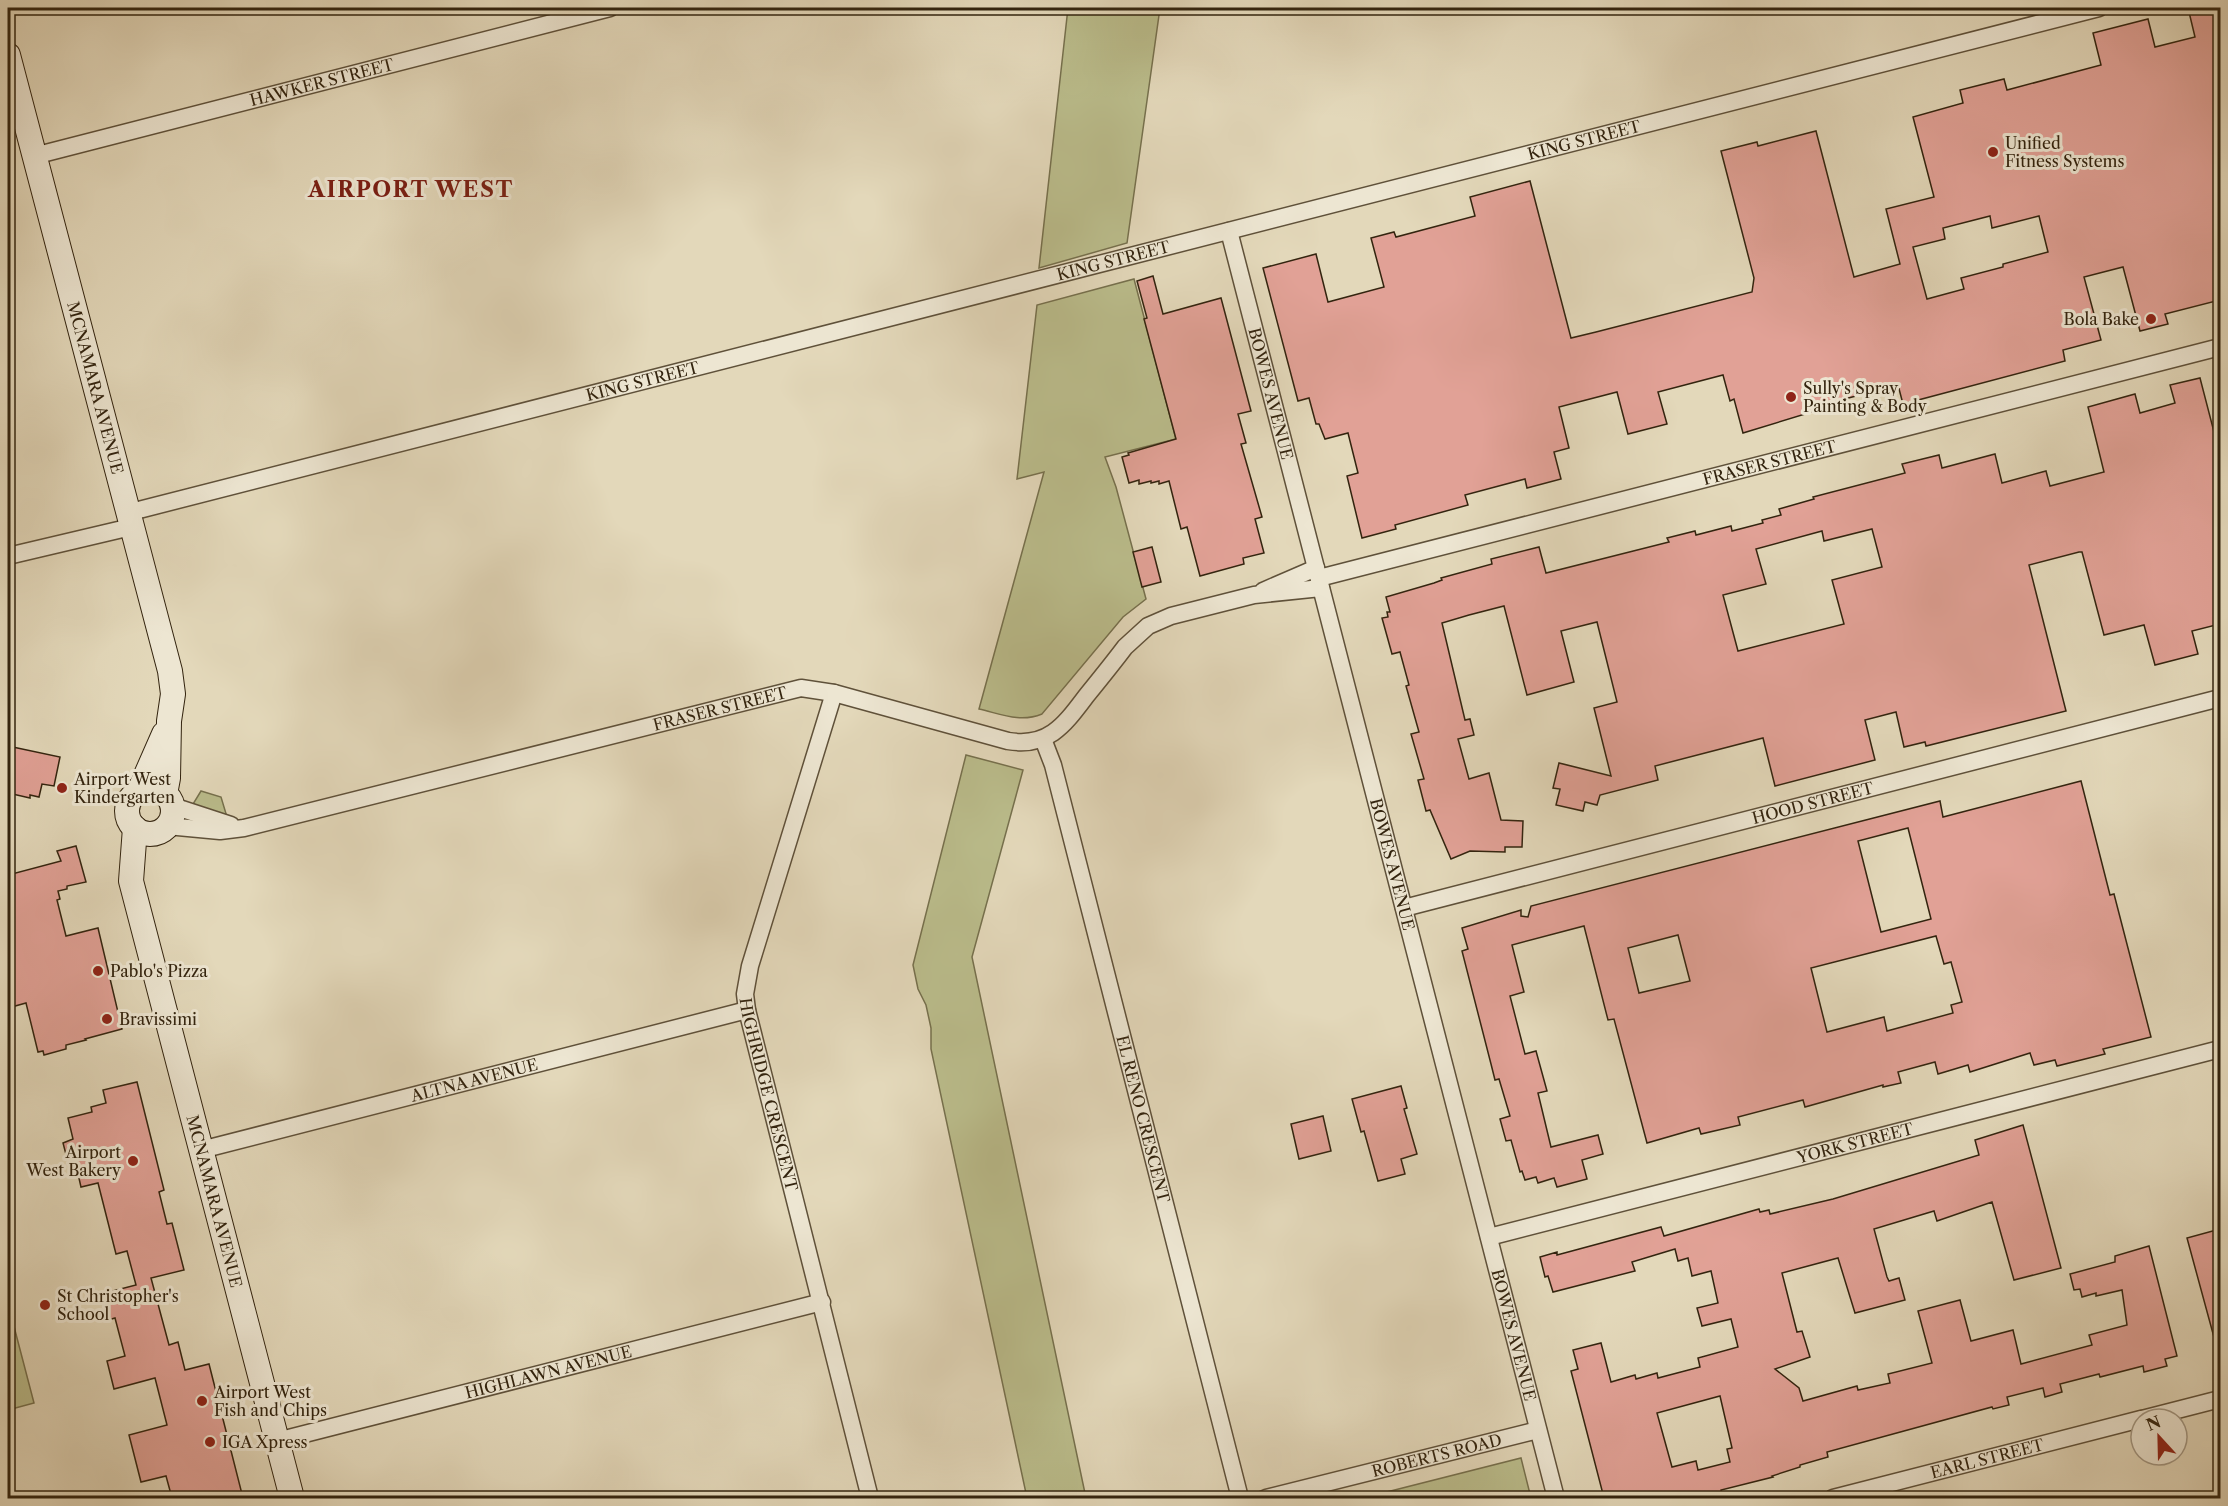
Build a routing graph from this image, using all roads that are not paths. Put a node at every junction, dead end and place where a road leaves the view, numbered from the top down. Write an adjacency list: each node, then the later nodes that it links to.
1 (610, 8): 4 (street, HAWKER STREET)
2 (2099, 8): 5 (street, KING STREET)
3 (8, 55): 4 (street, MCNAMARA AVENUE)
4 (34, 156): 7 (street, MCNAMARA AVENUE)
5 (1229, 231): 7 (street, KING STREET); 9 (street, BOWES AVENUE)
6 (2220, 347): 9 (street, FRASER STREET)
7 (129, 520): 8 (street, KING STREET); 12 (street, MCNAMARA AVENUE)
8 (8, 556)
9 (1319, 578): 13 (street, FRASER STREET); 16 (street, BOWES AVENUE)
10 (834, 693): 13 (street, FRASER STREET); 15 (street, FRASER STREET); 17 (street, HIGHRIDGE CRESCENT)
11 (2220, 698): 16 (street, HOOD STREET)
12 (169, 721): 14 (street, MCNAMARA AVENUE); 15 (street, MCNAMARA AVENUE)
13 (1043, 739): 29 (street, EL RENO CRESCENT)
14 (139, 791): 15 (street); 15 (street, MCNAMARA AVENUE)
15 (160, 817): 19 (street, MCNAMARA AVENUE)
16 (1404, 908): 20 (street, BOWES AVENUE)
17 (747, 1010): 19 (street, ALTNA AVENUE); 21 (street, HIGHRIDGE CRESCENT)
18 (2220, 1049): 20 (street, YORK STREET)
19 (201, 1149): 26 (street, MCNAMARA AVENUE)
20 (1489, 1237): 25 (street, BOWES AVENUE)
21 (822, 1302): 26 (street, HIGHLAWN AVENUE); 28 (street, HIGHRIDGE CRESCENT)
22 (2220, 1399): 23 (street, EARL STREET)
23 (2189, 1407)
24 (2129, 1422): 32 (street, EARL STREET)
25 (1538, 1430): 30 (street, ROBERTS ROAD); 31 (street, BOWES AVENUE)
26 (277, 1441): 27 (street, MCNAMARA AVENUE)
27 (292, 1498)
28 (870, 1498)
29 (1240, 1498)
30 (1266, 1498)
31 (1556, 1498)
32 (1833, 1498)

